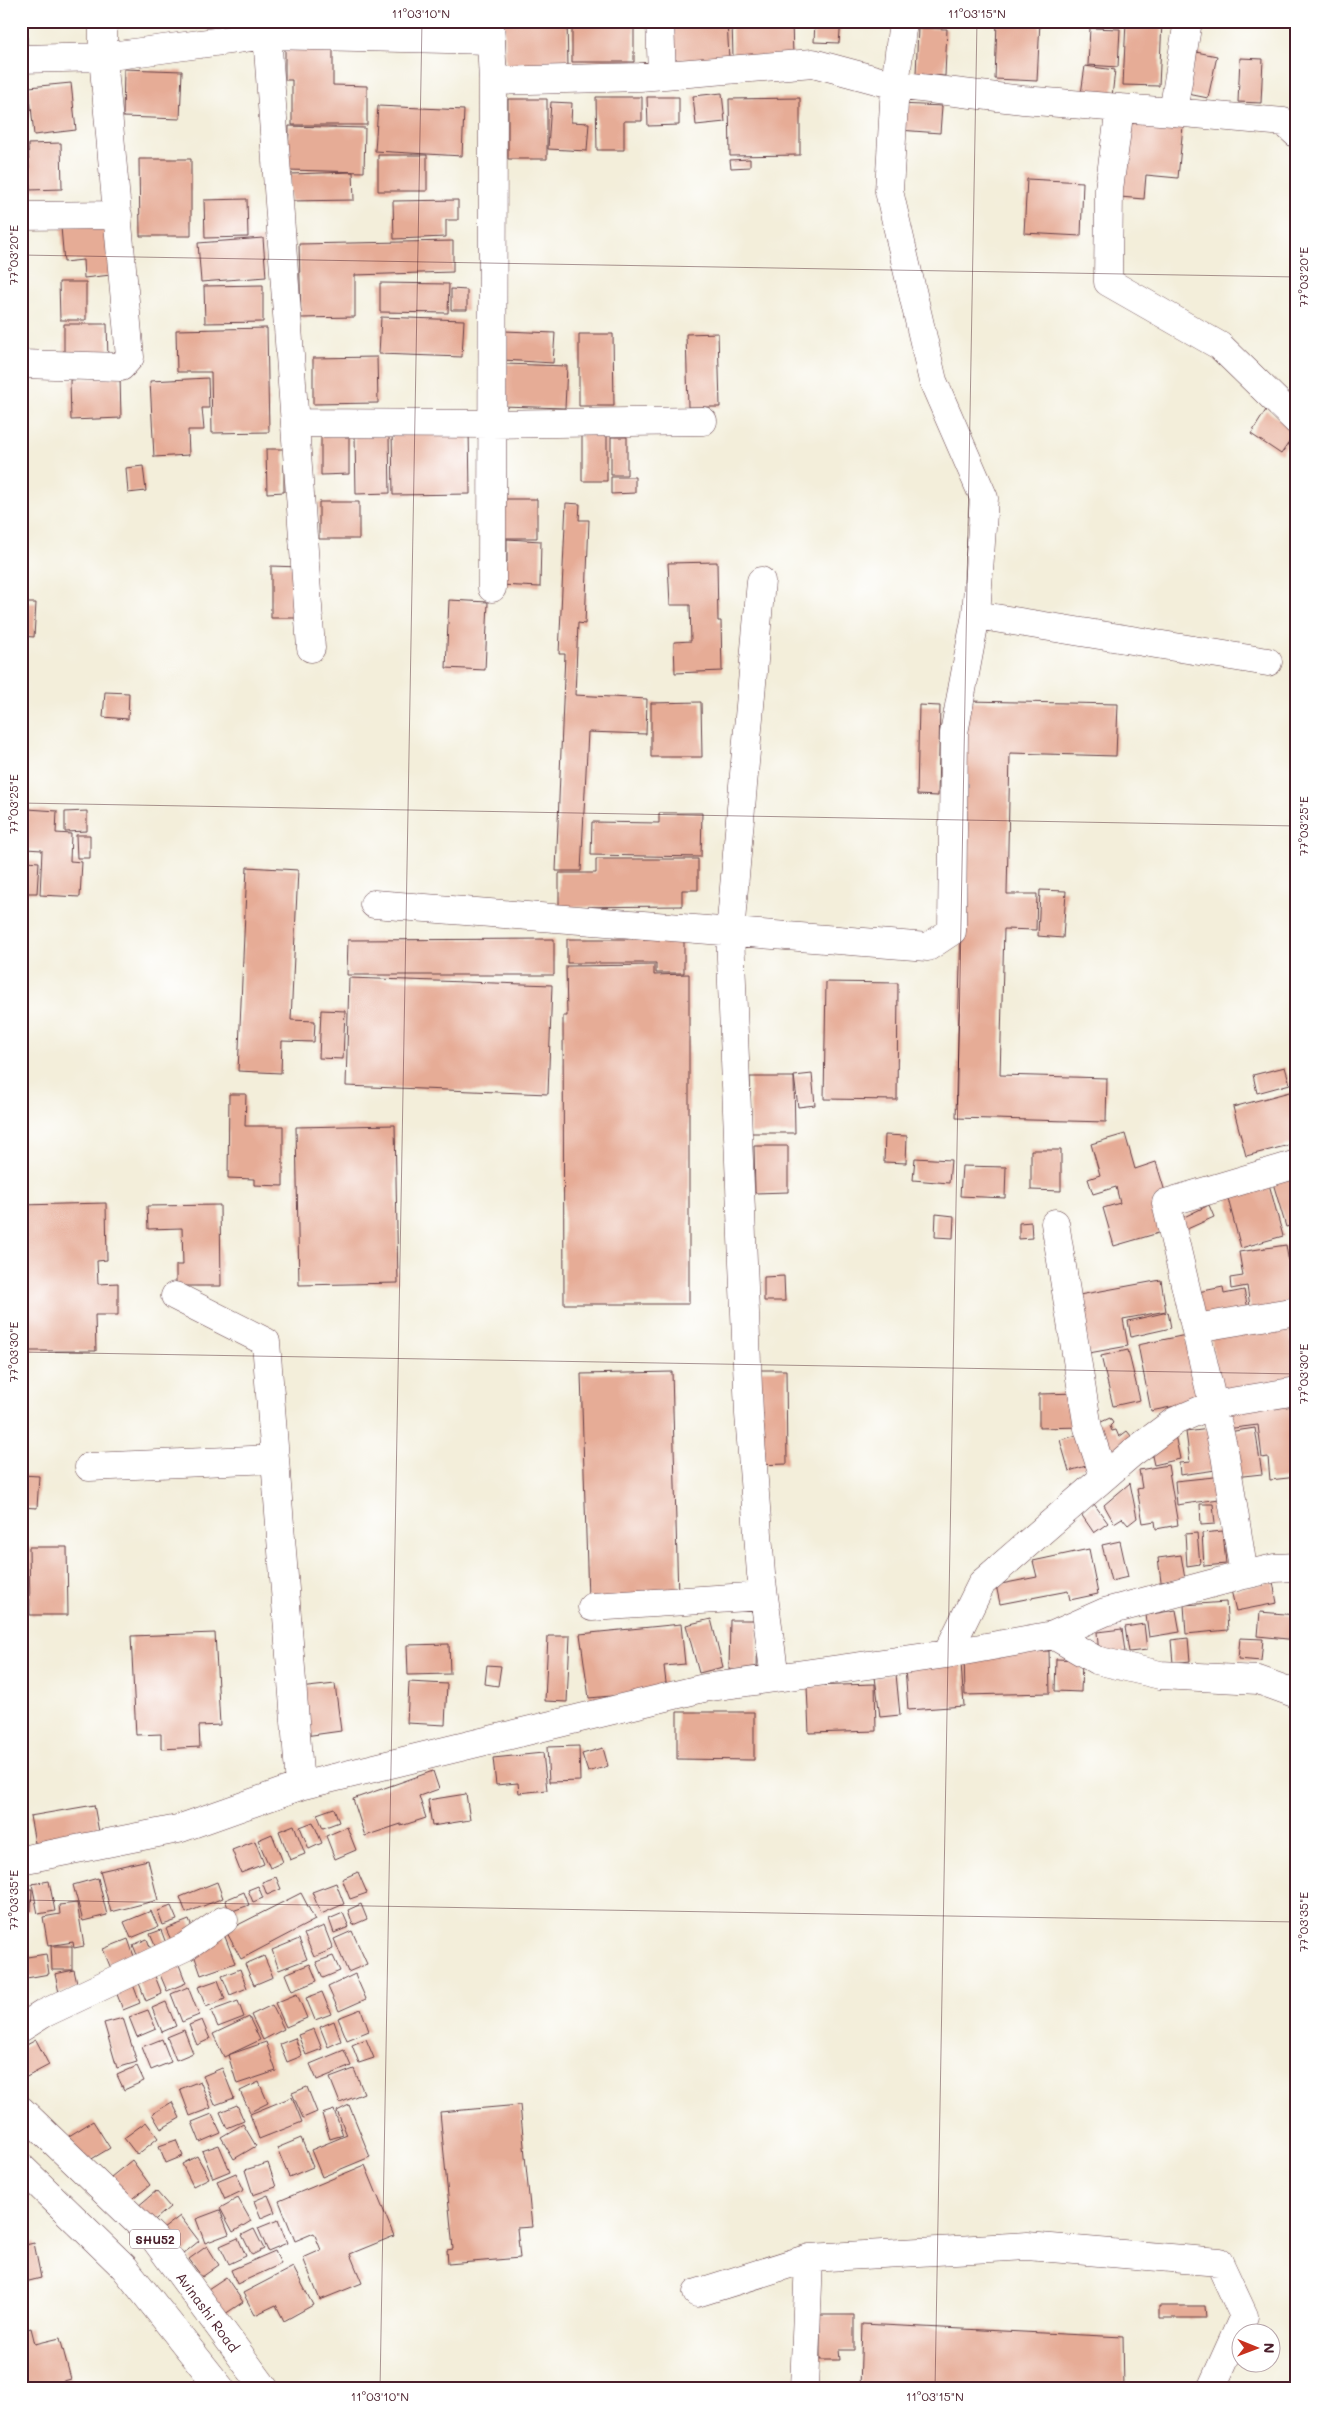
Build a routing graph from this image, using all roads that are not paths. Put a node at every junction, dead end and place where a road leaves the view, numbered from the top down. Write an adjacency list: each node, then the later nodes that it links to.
1 (103, 21): 7 (street)
2 (660, 21): 9 (street)
3 (903, 21): 11 (street)
4 (1188, 21): 13 (street)
5 (266, 28): 6 (street); 7 (street); 20 (street)
6 (490, 31): 10 (street)
7 (103, 57): 8 (street); 15 (street)
8 (21, 59)
9 (662, 75): 10 (street); 11 (street)
10 (493, 81): 21 (street)
11 (895, 85): 12 (street); 24 (street)
12 (1120, 108): 13 (street); 19 (street)
13 (1173, 112): 14 (street)
14 (1297, 134)
15 (118, 215): 16 (street); 17 (street)
16 (21, 216)
17 (21, 364)
18 (703, 421): 21 (street)
19 (1297, 421)
20 (297, 423): 21 (street); 25 (street)
21 (491, 424): 23 (street)
22 (761, 581): 28 (street)
23 (492, 588)
24 (976, 616): 26 (street); 28 (street)
25 (311, 648)
26 (1268, 662)
27 (374, 904): 28 (street)
28 (730, 933): 41 (street)
29 (1297, 1164): 33 (street)
30 (1055, 1223): 38 (street)
31 (175, 1296): 36 (street)
32 (1297, 1311): 33 (street)
33 (1196, 1328): 35 (street)
34 (1297, 1392): 35 (street)
35 (1212, 1405): 38 (street); 40 (street)
36 (275, 1459): 37 (street); 47 (street)
37 (89, 1467)
38 (1104, 1477): 44 (street)
39 (1297, 1567): 40 (street)
40 (1244, 1576): 43 (street)
41 (764, 1596): 42 (street); 45 (street)
42 (592, 1607)
43 (1052, 1634): 44 (street); 46 (street)
44 (947, 1654): 45 (street)
45 (775, 1678): 47 (street)
46 (1297, 1694)
47 (300, 1786): 48 (street)
48 (21, 1860)
49 (224, 1920): 50 (street)
50 (21, 2028)
51 (21, 2110): 56 (street, Avinashi Road / SHU52)
52 (21, 2168): 55 (street, SHU52)
53 (809, 2258): 54 (street); 57 (street); 58 (street)
54 (697, 2293)
55 (221, 2389)
56 (265, 2389)
57 (804, 2389)
58 (1211, 2389)

